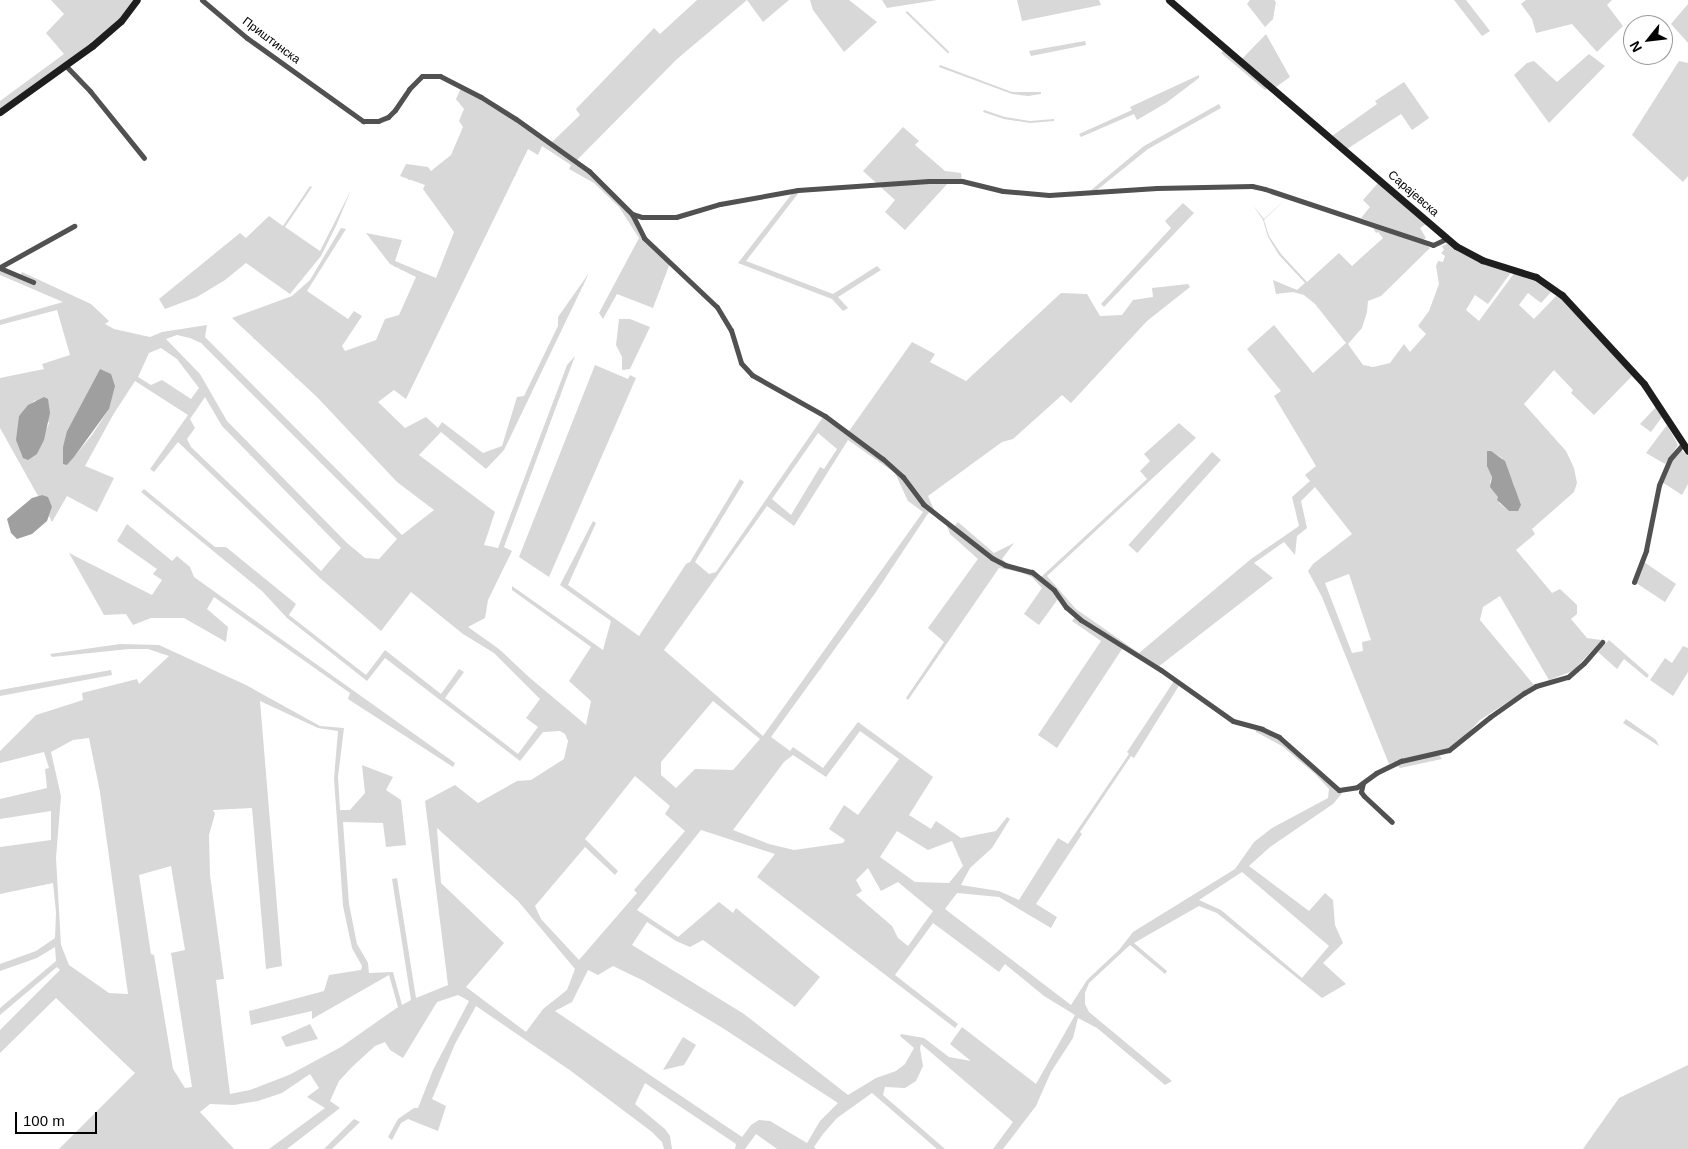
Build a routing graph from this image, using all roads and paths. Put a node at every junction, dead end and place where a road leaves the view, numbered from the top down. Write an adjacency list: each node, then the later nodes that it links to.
1 (137, 0): 4 (main road)
2 (202, 0): 7 (street, Приштинска)
3 (1169, 0): 9 (main road, Сарајевска)
4 (66, 66): 5 (main road); 6 (street)
5 (0, 112)
6 (144, 158)
7 (632, 214): 9 (street); 16 (street, Приштинска)
8 (74, 226): 10 (street)
9 (1446, 239): 12 (main road, Сарајевска)
10 (0, 267): 11 (street)
11 (33, 282)
12 (1685, 442): 13 (main road, Сарајевска); 14 (street)
13 (1688, 451)
14 (1634, 582)
15 (1602, 642): 16 (street, Приштинска)
16 (1363, 783): 17 (street)
17 (1392, 822)

